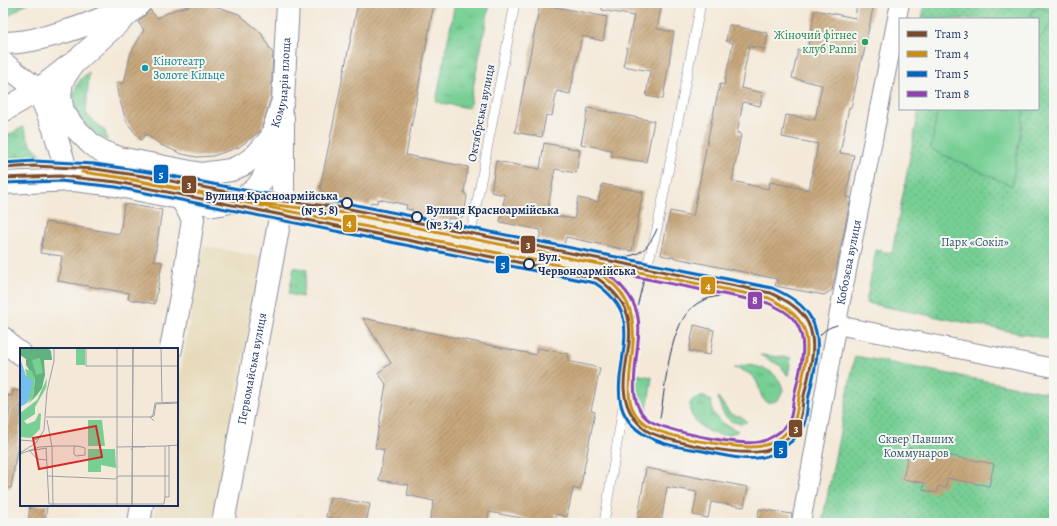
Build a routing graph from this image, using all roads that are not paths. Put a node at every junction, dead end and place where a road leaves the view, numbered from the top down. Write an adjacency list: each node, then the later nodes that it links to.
1 (288, 3): 10 (main road, Комунарів площа)
2 (515, 3): 16 (lane, Октябрська вулиця)
3 (701, 3): 17 (lane)
4 (900, 3): 18 (street, Кобозєва вулиця)
5 (133, 4): 6 (main road); 8 (main road, Комунарів площа)
6 (3, 43)
7 (3, 63): 9 (main road)
8 (73, 64): 9 (main road); 12 (main road, Комунарів площа)
9 (38, 90): 11 (main road); 12 (main road); 13 (main road)
10 (283, 100): 12 (main road, Комунарів площа); 15 (main road); 26 (main road, Первомайська вулиця)
11 (3, 111)
12 (73, 126)
13 (74, 180): 14 (main road); 15 (main road)
14 (3, 183)
15 (182, 200): 20 (main road)
16 (472, 228)
17 (648, 263)
18 (836, 325): 22 (street); 28 (street, Кобозєва вулиця)
19 (3, 338): 21 (main road)
20 (171, 348)
21 (20, 353)
22 (1054, 368)
23 (624, 401): 27 (lane)
24 (142, 506): 25 (main road)
25 (139, 523)
26 (223, 523)
27 (604, 523)
28 (801, 523)

